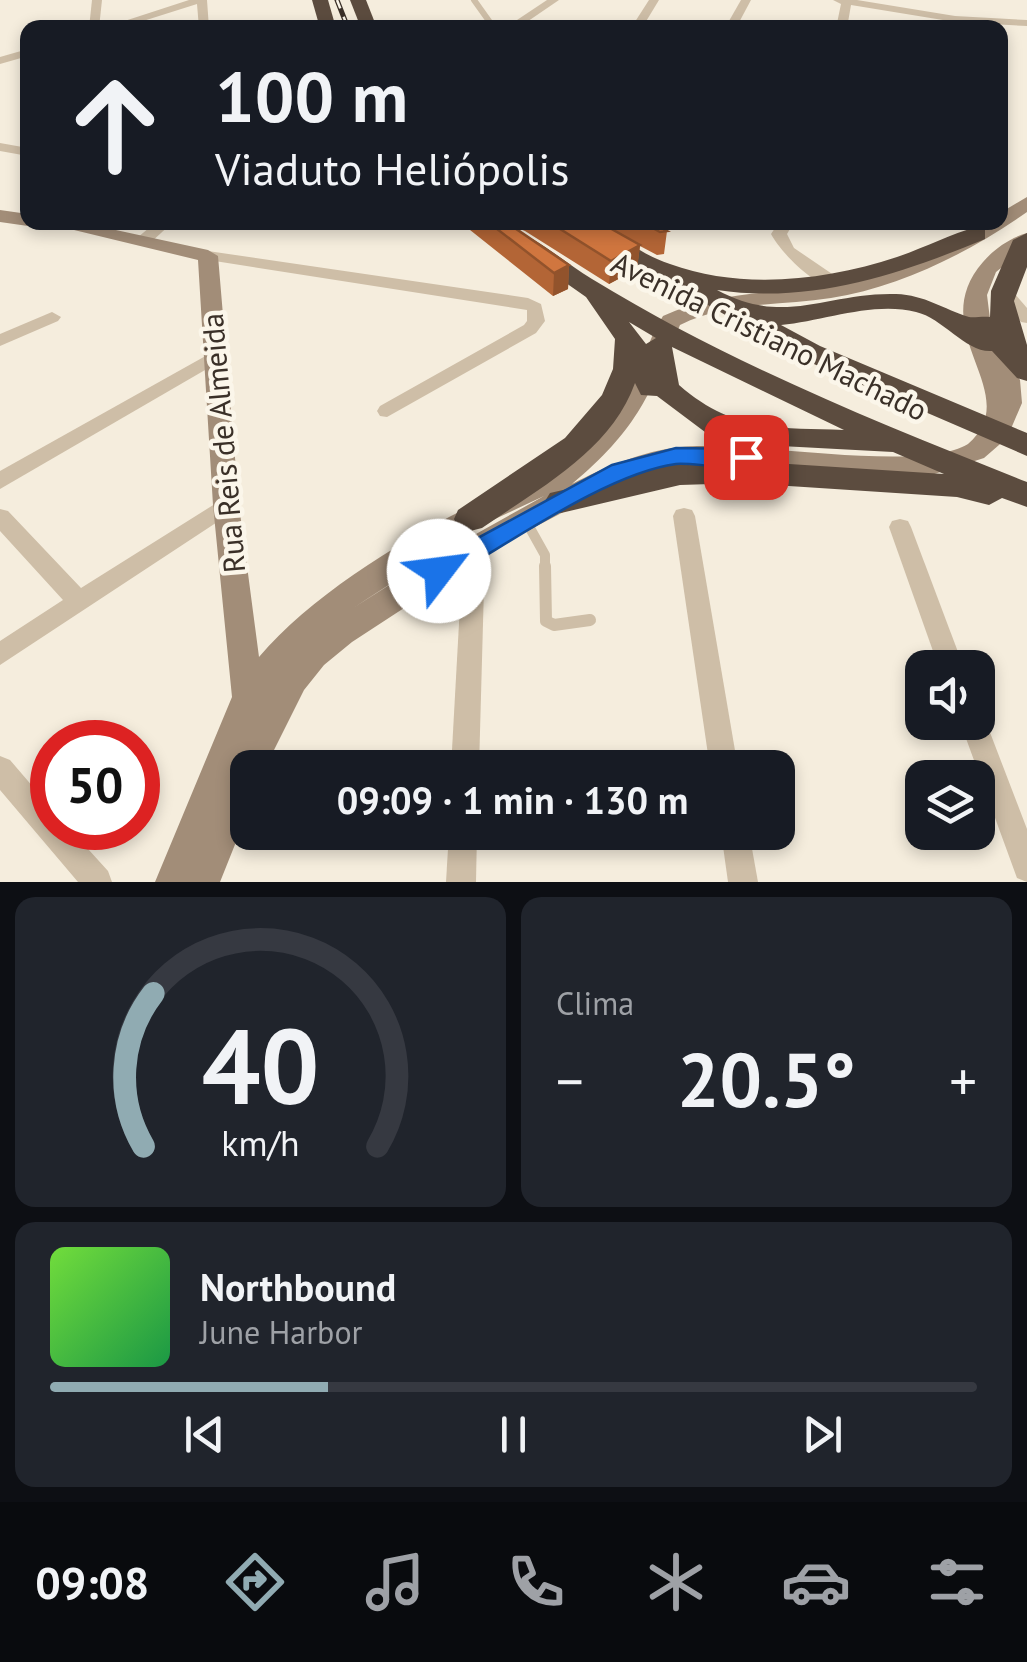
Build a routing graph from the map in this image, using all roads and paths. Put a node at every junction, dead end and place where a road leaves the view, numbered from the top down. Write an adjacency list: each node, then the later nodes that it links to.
1 (201, 0): 4 (street)
2 (554, 0): 5 (street)
3 (845, 1): 6 (street)
4 (135, 20)
5 (523, 20)
6 (939, 20)
7 (91, 230): 14 (main road)
8 (156, 230): 14 (street)
9 (502, 230): 18 (highway, Avenida Cristiano Machado)
10 (589, 230): 16 (highway, Avenida Cristiano Machado)
11 (781, 230): 19 (street)
12 (982, 230): 19 (highway)
13 (986, 230): 19 (main road)
14 (143, 240): 17 (main road)
15 (1026, 240): 20 (highway); 26 (main road)
16 (628, 253): 19 (highway); 21 (highway, Avenida Cristiano Machado)
17 (208, 256): 28 (main road, Rua Reis de Almeida); 30 (street)
18 (582, 283): 24 (highway); 32 (highway, Avenida Cristiano Machado)
19 (844, 286): 27 (main road); 29 (highway)
20 (1002, 290): 23 (street); 29 (highway)
21 (716, 304): 26 (highway); 31 (highway, Avenida Cristiano Machado)
22 (52, 317): 25 (street)
23 (1027, 318)
24 (628, 336): 33 (highway); 41 (highway)
25 (0, 341)
26 (987, 344): 33 (main road)
27 (658, 346): 32 (highway); 41 (main road)
28 (218, 355): 34 (street); 38 (main road, Rua Reis de Almeida)
29 (1027, 371)
30 (387, 411)
31 (1027, 444)
32 (914, 448): 35 (highway, Avenida Cristiano Machado)
33 (774, 457): 36 (main road)
34 (0, 480)
35 (1027, 494)
36 (562, 501): 37 (highway); 42 (main road)
37 (1027, 502)
38 (226, 505): 45 (street); 47 (main road, Rua Reis de Almeida)
39 (684, 516): 56 (street)
40 (0, 517): 45 (street)
41 (470, 518): 50 (main road)
42 (526, 521): 44 (main road); 46 (lane)
43 (900, 527): 48 (street)
44 (474, 551): 51 (main road); 55 (street)
45 (79, 602): 49 (street)
46 (590, 620)
47 (240, 630): 50 (main road); 52 (main road, Rua Reis de Almeida)
48 (945, 650)
49 (0, 654)
50 (273, 662): 51 (main road); 52 (main road)
51 (284, 694): 54 (main road)
52 (248, 697): 63 (main road)
53 (980, 740): 61 (street)
54 (257, 750)
55 (466, 750)
56 (721, 750)
57 (0, 770): 62 (street)
58 (230, 812): 64 (main road)
59 (462, 850): 65 (street)
60 (738, 850): 66 (street)
61 (1027, 868)
62 (97, 882)
63 (174, 882)
64 (201, 882)
65 (461, 882)
66 (742, 882)

